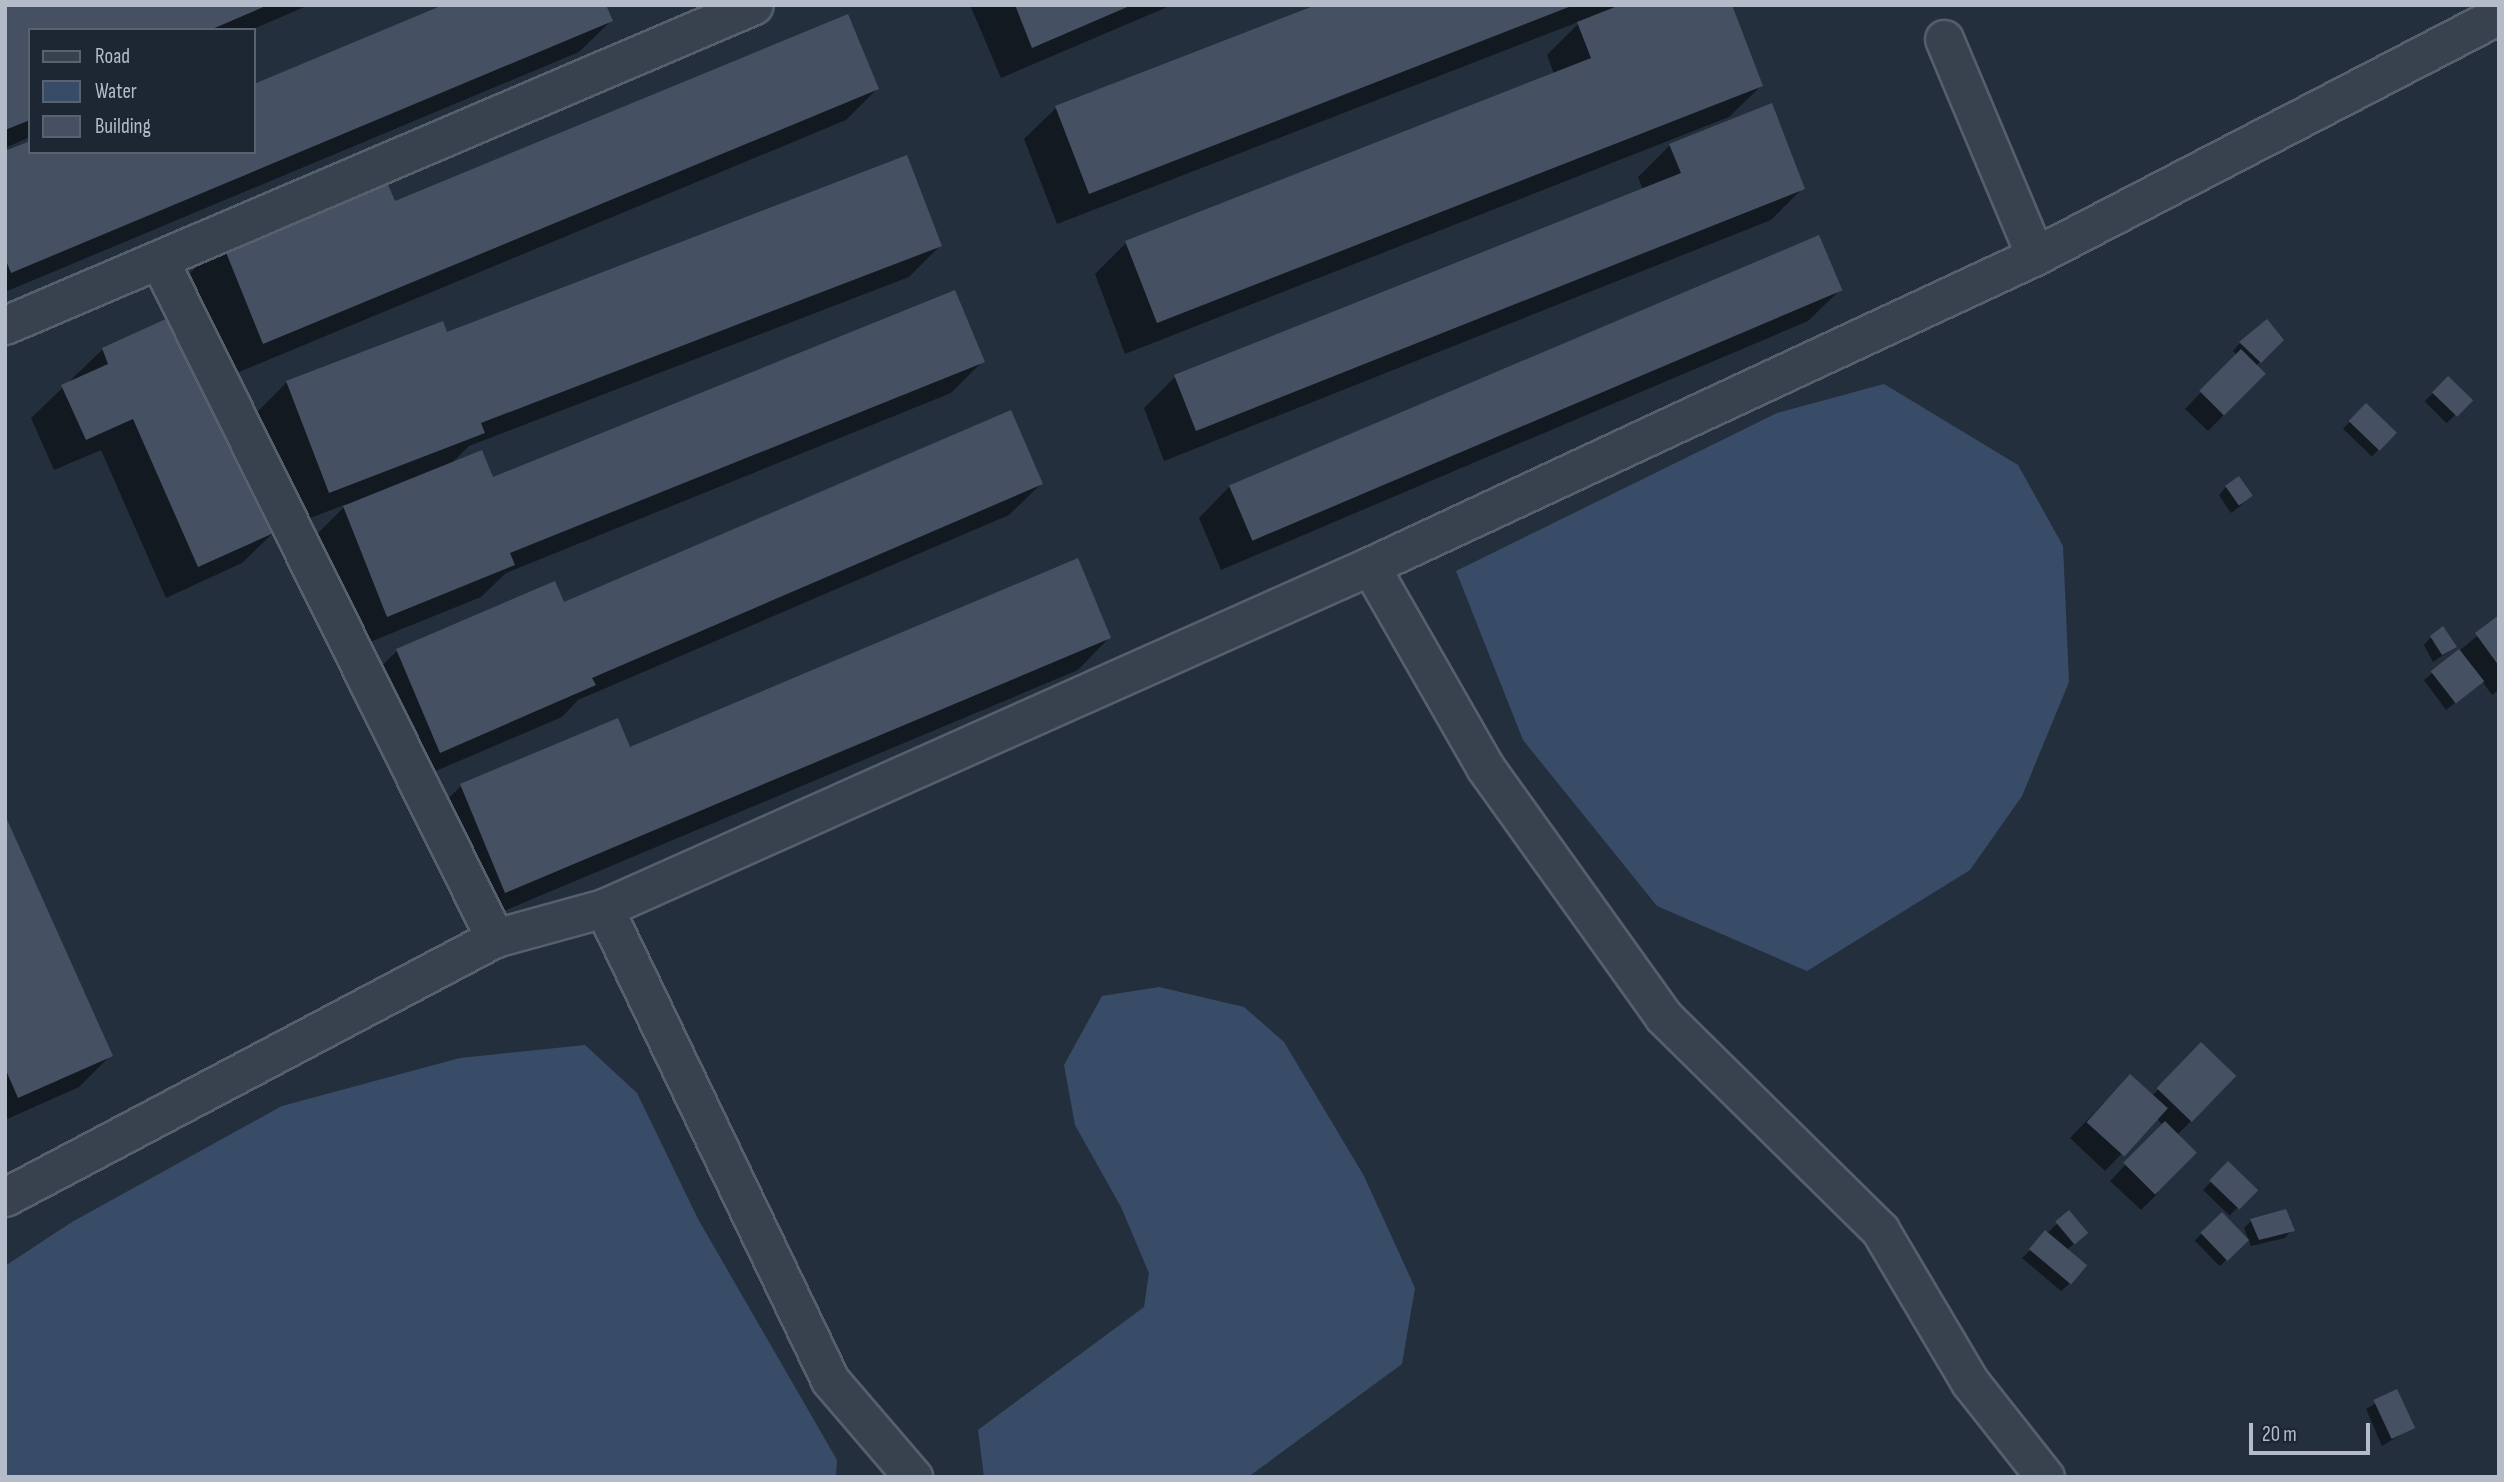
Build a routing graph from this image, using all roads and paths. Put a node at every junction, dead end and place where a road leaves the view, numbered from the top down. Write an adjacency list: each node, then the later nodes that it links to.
1 (754, 5): 5 (street)
2 (2499, 15): 4 (street)
3 (1944, 38): 4 (street)
4 (2035, 256): 7 (street)
5 (159, 260): 6 (street); 9 (street)
6 (5, 326)
7 (1370, 566): 8 (street); 12 (street)
8 (604, 908): 9 (street); 11 (street)
9 (495, 939): 10 (street)
10 (5, 1197)
11 (913, 1477)
12 (2045, 1477)

